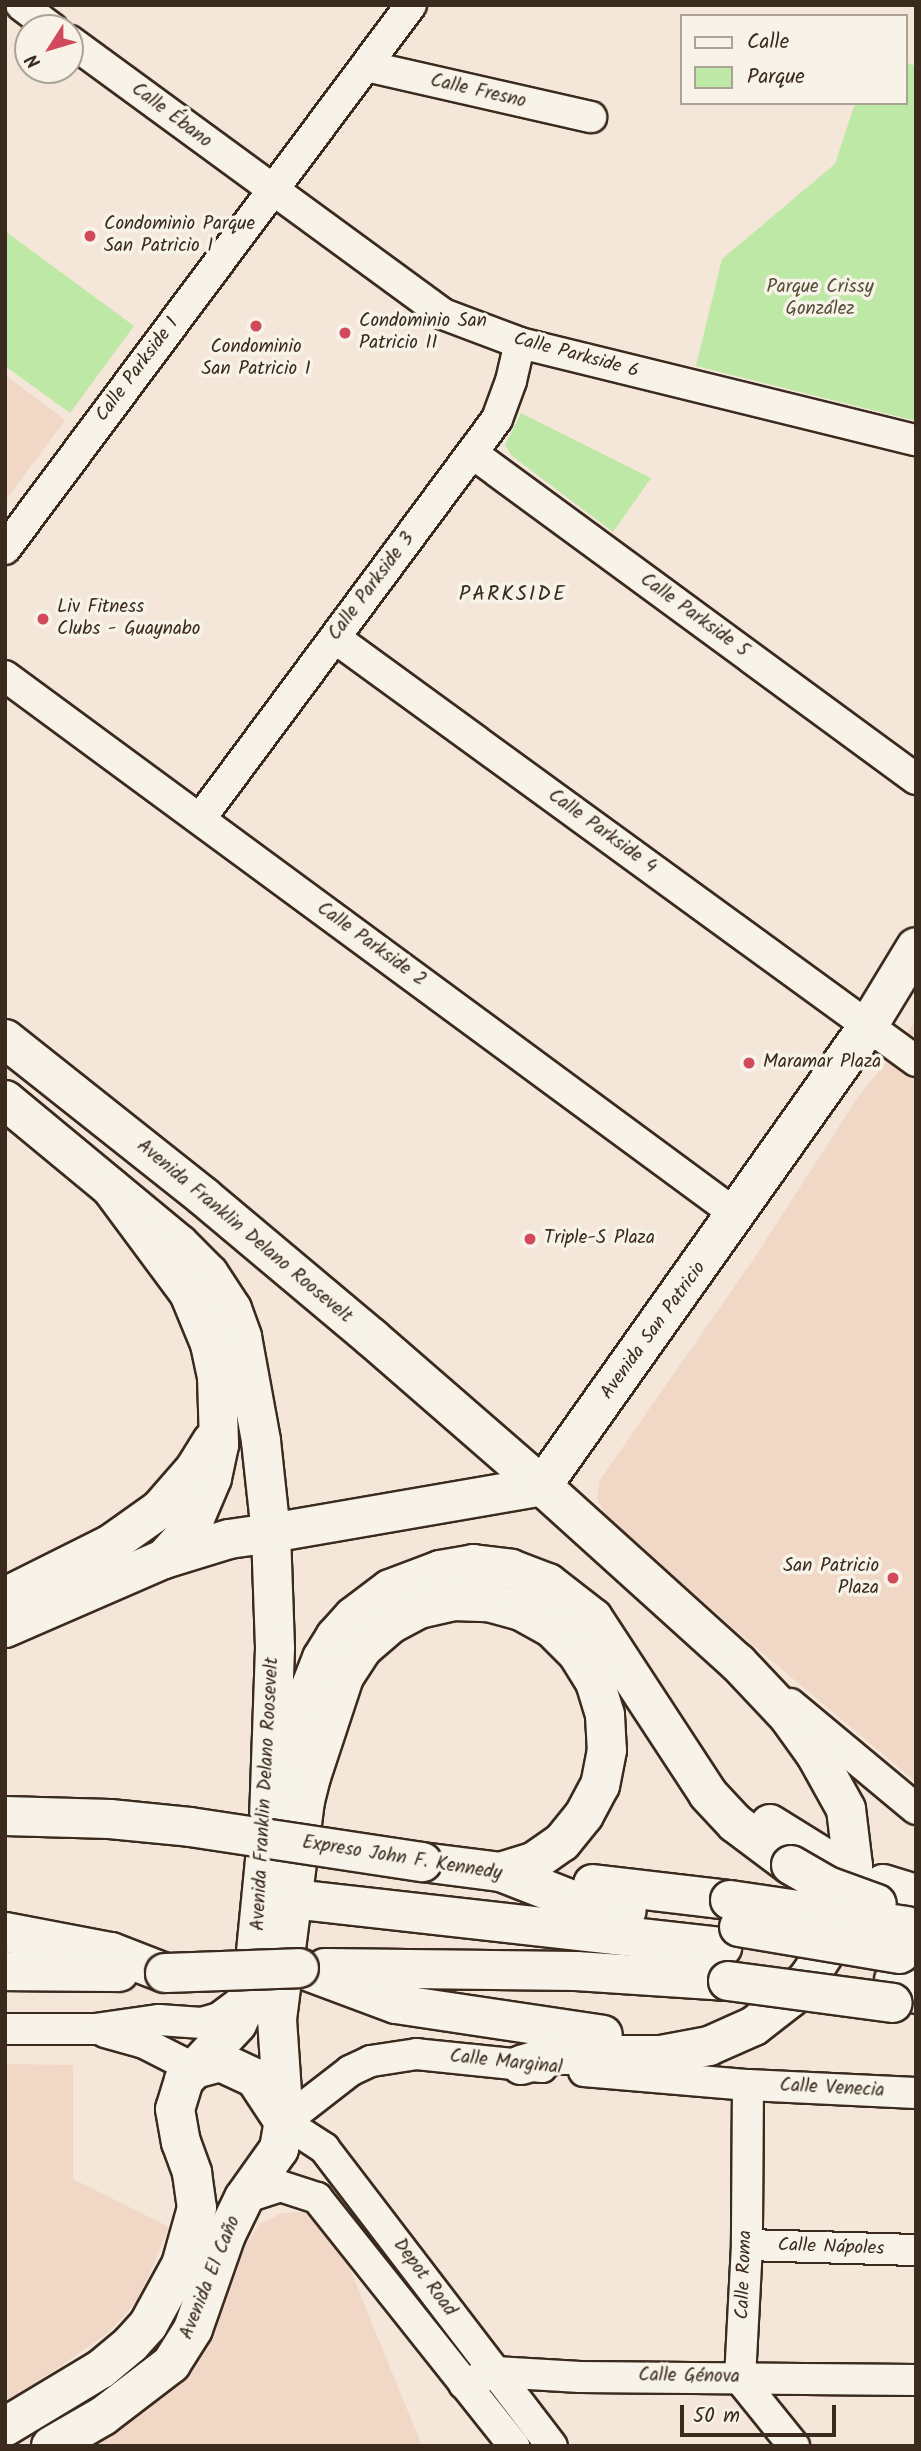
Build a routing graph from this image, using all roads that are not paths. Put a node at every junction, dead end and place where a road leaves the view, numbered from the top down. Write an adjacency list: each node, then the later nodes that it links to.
1 (411, 5): 3 (street, Calle Parkside 1)
2 (84, 51): 5 (street, Calle Ébano)
3 (366, 66): 4 (street, Calle Fresno); 5 (street, Calle Parkside 1)
4 (591, 117)
5 (272, 191): 6 (street, Calle Parkside 6); 9 (street, Calle Parkside 1)
6 (520, 344): 7 (street, Calle Parkside 6); 8 (street, Calle Parkside 3)
7 (916, 440)
8 (472, 453): 10 (street, Calle Parkside 3); 12 (street, Calle Parkside 5)
9 (5, 549)
10 (335, 638): 13 (street, Calle Parkside 3); 15 (street, Calle Parkside 4)
11 (5, 676): 13 (street, Calle Parkside 2)
12 (916, 779)
13 (200, 819): 20 (street, Calle Parkside 2)
14 (916, 947): 15 (main road, Avenida San Patricio)
15 (868, 1026): 17 (street, Calle Parkside 4); 20 (main road, Avenida San Patricio)
16 (5, 1039): 22 (main road, Avenida Franklin Delano Roosevelt)
17 (916, 1061)
18 (5, 1100): 19 (main road, Avenida Franklin Delano Roosevelt)
19 (111, 1188): 21 (main road); 23 (main road, Avenida Franklin Delano Roosevelt)
20 (737, 1215): 22 (main road, Avenida San Patricio)
21 (220, 1427): 24 (main road); 26 (main road)
22 (542, 1486): 23 (main road); 29 (main road, Avenida Franklin Delano Roosevelt)
23 (271, 1533): 24 (main road); 32 (main road, Avenida Franklin Delano Roosevelt)
24 (164, 1559): 25 (main road)
25 (78, 1595): 27 (main road); 28 (main road)
26 (5, 1597)
27 (5, 1628)
28 (5, 1641)
29 (738, 1663): 30 (street); 42 (main road, Avenida Franklin Delano Roosevelt)
30 (916, 1809)
31 (5, 1816): 33 (main road, Expreso John F. Kennedy, bridge)
32 (269, 1819): 37 (main road, bridge); 41 (main road, Avenida Franklin Delano Roosevelt)
33 (500, 1872): 34 (main road, Avenida El Caño); 36 (main road, Expreso John F. Kennedy)
34 (293, 1899): 36 (main road); 49 (main road, Avenida El Caño)
35 (5, 1932): 40 (main road)
36 (726, 1938): 37 (main road, bridge); 37 (main road, bridge); 38 (main road)
37 (906, 1953)
38 (299, 1968): 40 (main road, bridge); 42 (main road)
39 (6, 1971): 40 (main road)
40 (165, 1973)
41 (252, 1993): 44 (street); 46 (main road, Avenida Franklin Delano Roosevelt)
42 (754, 2026): 45 (main road)
43 (5, 2029): 44 (street)
44 (95, 2029): 46 (street)
45 (521, 2065): 47 (street, Calle Marginal); 49 (street, Calle Marginal)
46 (195, 2069): 49 (main road); 57 (main road, Avenida El Caño)
47 (748, 2085): 48 (street, Calle Venecia); 51 (street, Calle Roma)
48 (916, 2093)
49 (284, 2122): 50 (main road, Avenida El Caño); 53 (street, Depot Road)
50 (244, 2198): 56 (street, Depot Road); 58 (main road, Avenida El Caño)
51 (747, 2245): 52 (street, Calle Nápoles); 54 (street, Calle Roma)
52 (916, 2250)
53 (495, 2372): 54 (street, Calle Génova); 56 (street, Calle Génova); 60 (street, Depot Road)
54 (740, 2379): 55 (street, Calle Génova); 61 (street)
55 (916, 2380)
56 (464, 2384): 59 (street, Depot Road)
57 (5, 2427)
58 (51, 2446)
59 (514, 2446)
60 (552, 2446)
61 (794, 2446)

